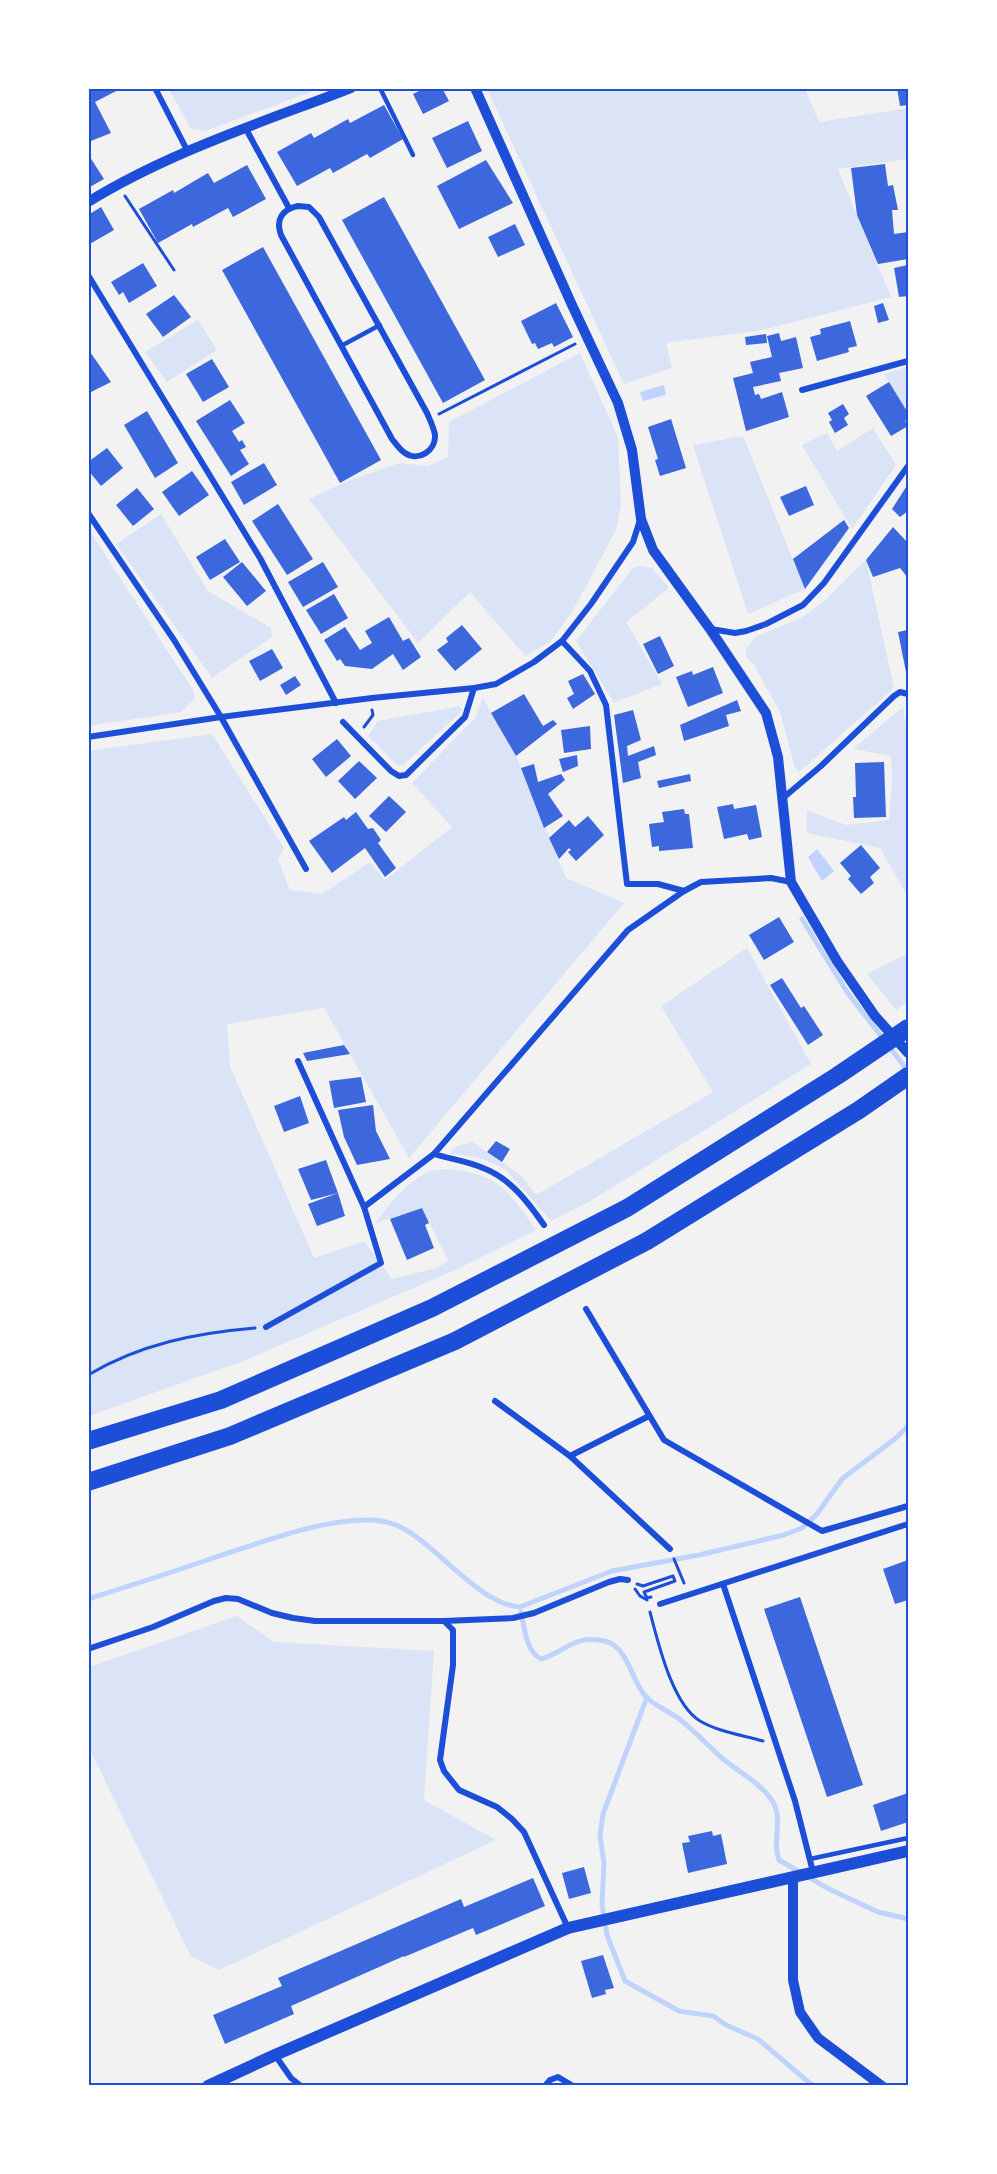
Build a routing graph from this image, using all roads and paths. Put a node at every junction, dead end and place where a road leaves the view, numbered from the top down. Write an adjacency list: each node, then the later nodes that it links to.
1 (156, 88): 6 (street)
2 (351, 88): 5 (street)
3 (380, 88): 7 (lane)
4 (475, 88): 14 (street)
5 (246, 129): 6 (street); 10 (street)
6 (188, 152): 8 (street)
7 (413, 155)
8 (117, 184): 9 (street); 11 (path)
9 (88, 202)
10 (289, 208): 13 (street); 15 (street)
11 (174, 270)
12 (88, 275): 27 (street)
13 (380, 325): 15 (lane); 18 (street)
14 (587, 338): 18 (path); 21 (street)
15 (340, 346): 18 (street)
16 (909, 361): 17 (street)
17 (802, 390)
18 (429, 420)
19 (909, 466): 22 (street)
20 (88, 513): 28 (street)
21 (641, 519): 22 (street); 23 (street)
22 (710, 629): 32 (street)
23 (562, 641): 24 (street); 35 (street)
24 (474, 688): 26 (street); 30 (street)
25 (909, 694): 32 (street)
26 (372, 698): 27 (street); 30 (path)
27 (336, 703): 28 (street)
28 (221, 717): 31 (street); 33 (street)
29 (343, 722): 30 (street)
30 (357, 736)
31 (88, 737)
32 (783, 798): 34 (street)
33 (306, 869)
34 (791, 882): 35 (street); 37 (street)
35 (684, 891): 40 (street)
36 (909, 1028): 48 (highway)
37 (909, 1053)
38 (298, 1061): 41 (street)
39 (909, 1076): 50 (highway)
40 (434, 1154): 41 (street); 42 (street)
41 (364, 1207): 44 (street)
42 (544, 1225)
43 (586, 1309): 47 (street)
44 (266, 1327): 45 (path)
45 (88, 1375)
46 (495, 1401): 49 (street)
47 (649, 1416): 49 (street); 51 (street)
48 (88, 1442)
49 (570, 1456): 53 (street)
50 (88, 1482)
51 (909, 1506)
52 (909, 1524): 55 (street)
53 (670, 1549): 57 (path)
54 (628, 1580): 58 (path); 58 (path); 60 (street)
55 (723, 1584): 57 (street); 62 (street)
56 (656, 1595): 58 (path)
57 (688, 1595): 59 (street)
58 (647, 1598): 62 (path)
59 (660, 1604)
60 (444, 1621): 61 (street); 68 (street)
61 (88, 1649)
62 (777, 1745): 65 (street)
63 (909, 1838): 65 (lane)
64 (909, 1851): 66 (main road)
65 (810, 1859): 66 (street)
66 (813, 1873): 67 (main road)
67 (793, 1878): 68 (main road); 74 (street)
68 (568, 1928): 69 (main road)
69 (275, 2055): 70 (main road); 71 (street)
70 (208, 2085)
71 (301, 2085)
72 (545, 2085): 73 (street)
73 (573, 2085)
74 (882, 2085)

